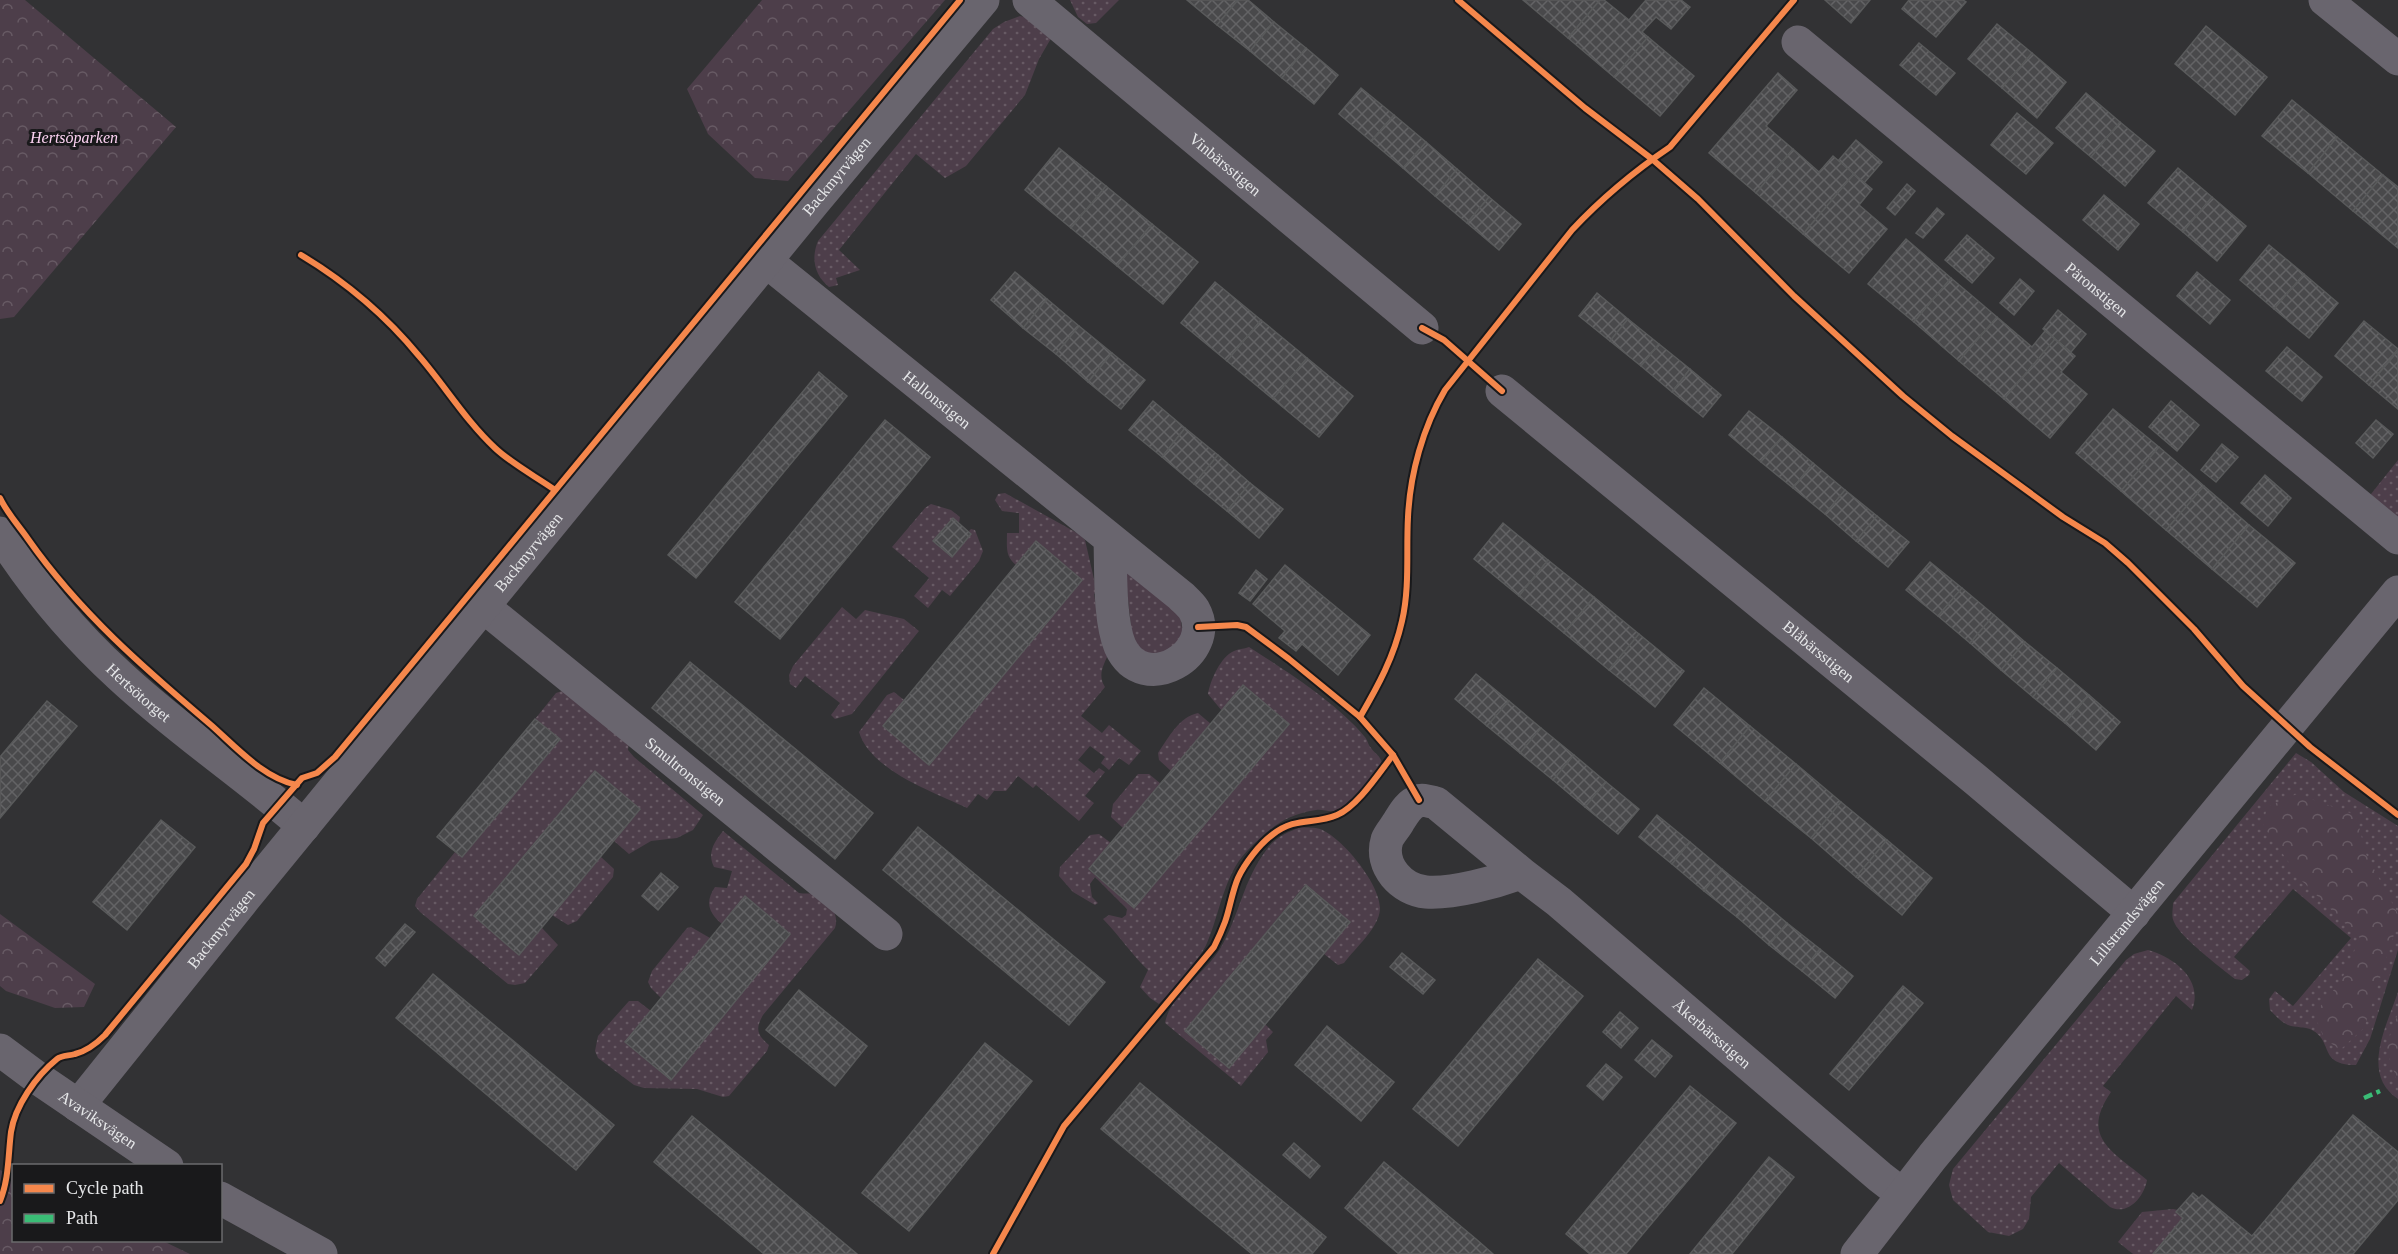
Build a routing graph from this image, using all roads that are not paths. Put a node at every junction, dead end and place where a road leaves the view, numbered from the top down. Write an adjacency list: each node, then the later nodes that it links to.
1 (982, 0): 6 (street, Backmyrvägen)
2 (1029, 0): 7 (street, Vinbärsstigen)
3 (2325, 0): 5 (street)
4 (1798, 42): 10 (street, Päronstigen)
5 (2398, 59)
6 (766, 261): 11 (street, Hallonstigen); 13 (street, Backmyrvägen)
7 (1422, 328)
8 (1502, 391): 16 (street, Blåbärsstigen)
9 (0, 533): 14 (street, Hertsötorget)
10 (2398, 538)
11 (1110, 540)
12 (2398, 592): 16 (street, Lillstrandsvägen)
13 (484, 607): 14 (street, Backmyrvägen); 17 (street, Smultronstigen)
14 (304, 826): 19 (street, Backmyrvägen)
15 (1521, 873): 21 (street, Åkerbärsstigen)
16 (2134, 913): 21 (street, Lillstrandsvägen)
17 (886, 934)
18 (0, 1050): 19 (street, Avaviksvägen)
19 (78, 1106): 20 (street, Avaviksvägen)
20 (163, 1164)
21 (1902, 1194): 24 (street, Lillstrandsvägen)
22 (222, 1199): 23 (street)
23 (321, 1254)
24 (1857, 1254)

